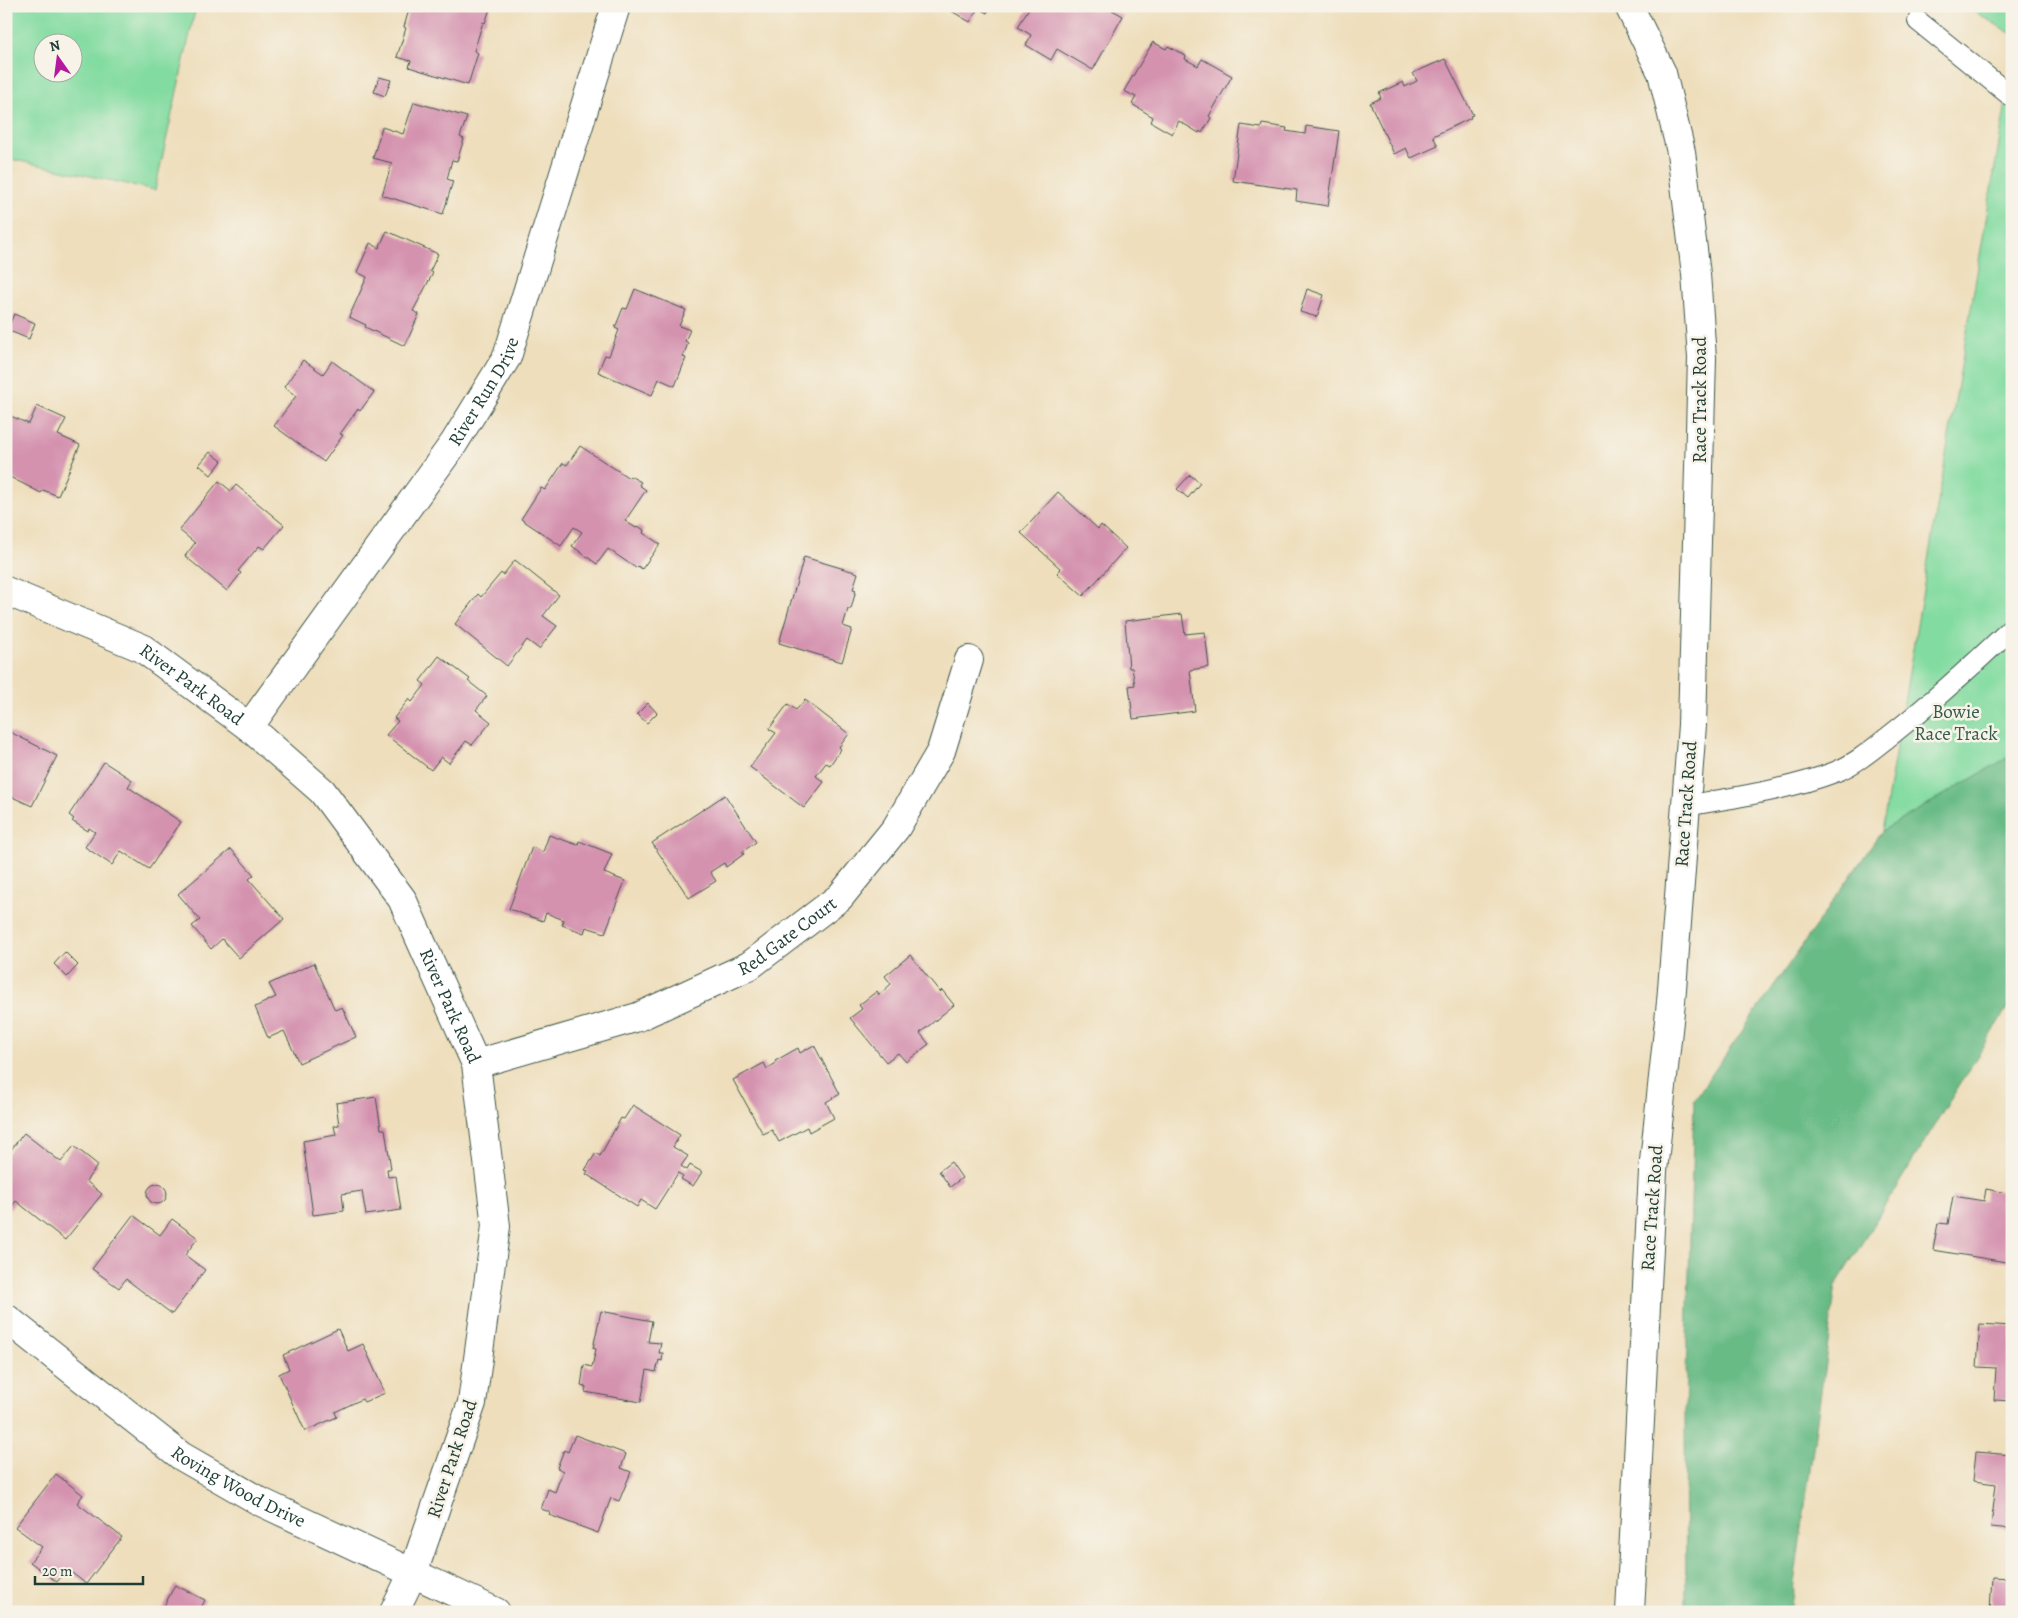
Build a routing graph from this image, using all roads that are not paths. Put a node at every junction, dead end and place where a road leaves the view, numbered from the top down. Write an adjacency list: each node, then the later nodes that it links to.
1 (616, 6): 8 (street, River Run Drive)
2 (1629, 6): 9 (street, Race Track Road)
3 (1918, 21): 4 (lane)
4 (2012, 96)
5 (6, 591): 8 (street, River Park Road)
6 (2012, 628): 9 (lane)
7 (969, 660): 10 (street, Red Gate Court)
8 (249, 727): 10 (street, River Park Road)
9 (1686, 806): 15 (street, Race Track Road)
10 (476, 1064): 12 (street, River Park Road)
11 (6, 1318): 12 (street, Roving Wood Drive)
12 (413, 1573): 13 (street, River Park Road); 14 (street, Roving Wood Drive)
13 (394, 1612)
14 (496, 1612)
15 (1630, 1612)

